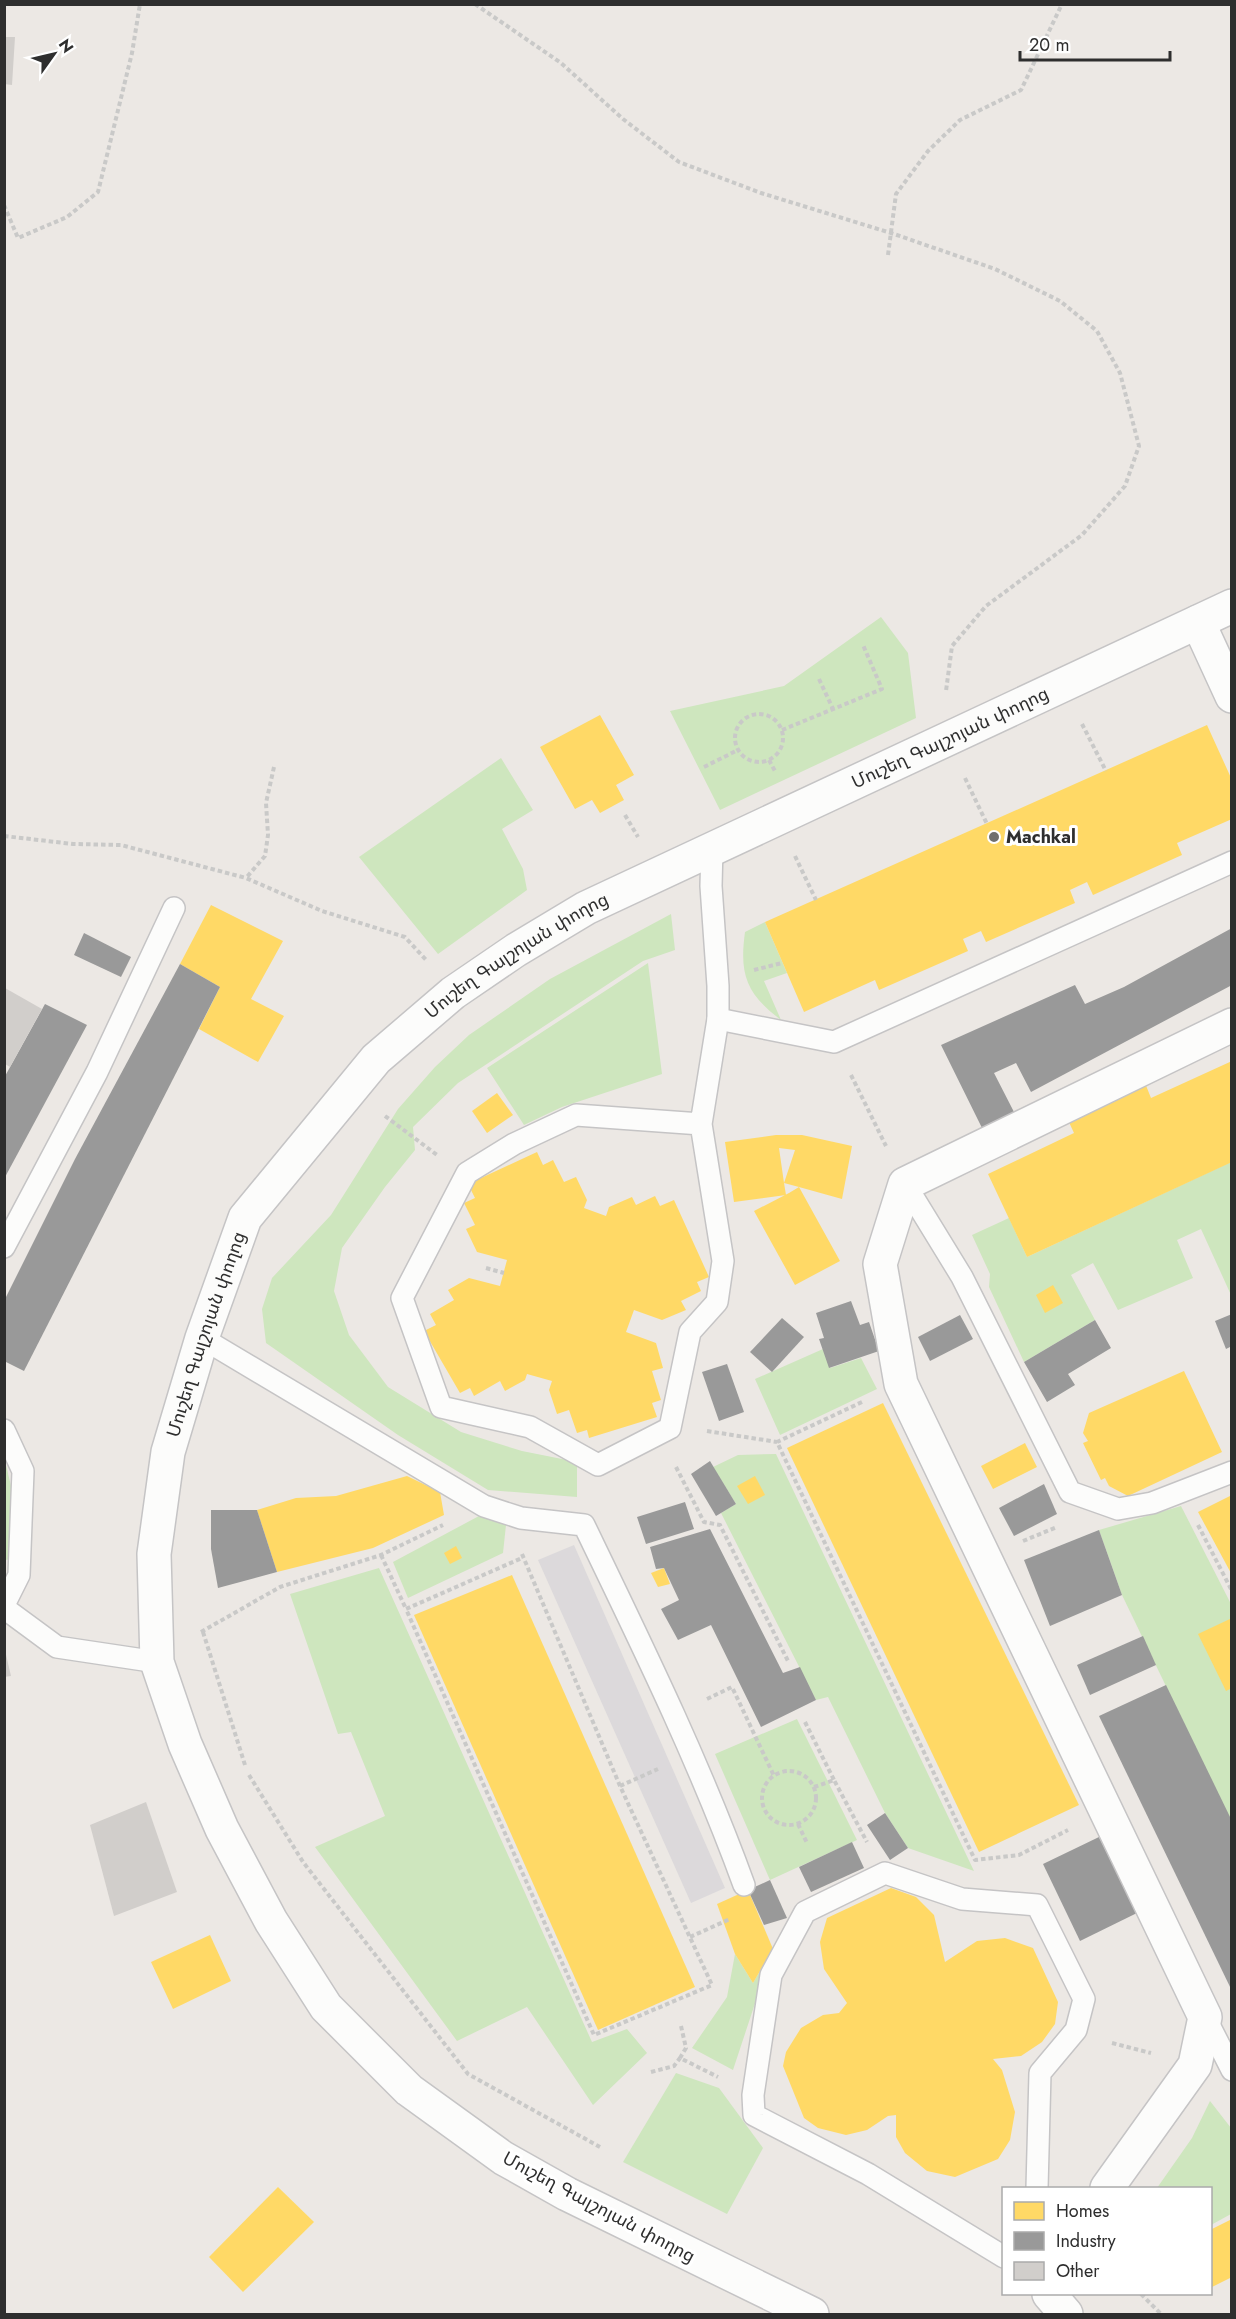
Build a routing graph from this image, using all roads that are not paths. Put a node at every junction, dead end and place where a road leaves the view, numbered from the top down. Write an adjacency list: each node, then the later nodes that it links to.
1 (1232, 606): 2 (street, Մուշեղ Գալշոյան փողոց)
2 (1198, 622): 3 (street); 4 (street, Մուշեղ Գալշոյան փողոց)
3 (1232, 696)
4 (712, 847): 7 (lane); 12 (street, Մուշեղ Գալշոյան փողոց)
5 (1232, 862): 7 (lane)
6 (174, 908): 11 (lane)
7 (718, 1019): 9 (lane)
8 (1232, 1025): 10 (street)
9 (701, 1124): 9 (lane)
10 (905, 1184): 14 (lane); 18 (street)
11 (4, 1247)
12 (202, 1338): 16 (street, Մուշեղ Գալշոյան փողոց); 17 (lane)
13 (4, 1430): 15 (lane)
14 (1232, 1472)
15 (4, 1607): 16 (lane)
16 (157, 1657): 24 (street, Մուշեղ Գալշոյան փողոց)
17 (744, 1885)
18 (1205, 2017): 19 (lane); 21 (street)
19 (1232, 2070)
20 (1037, 2187): 22 (lane)
21 (1108, 2187)
22 (1002, 2256)
23 (1050, 2295): 25 (street)
24 (812, 2314)
25 (1066, 2314)

